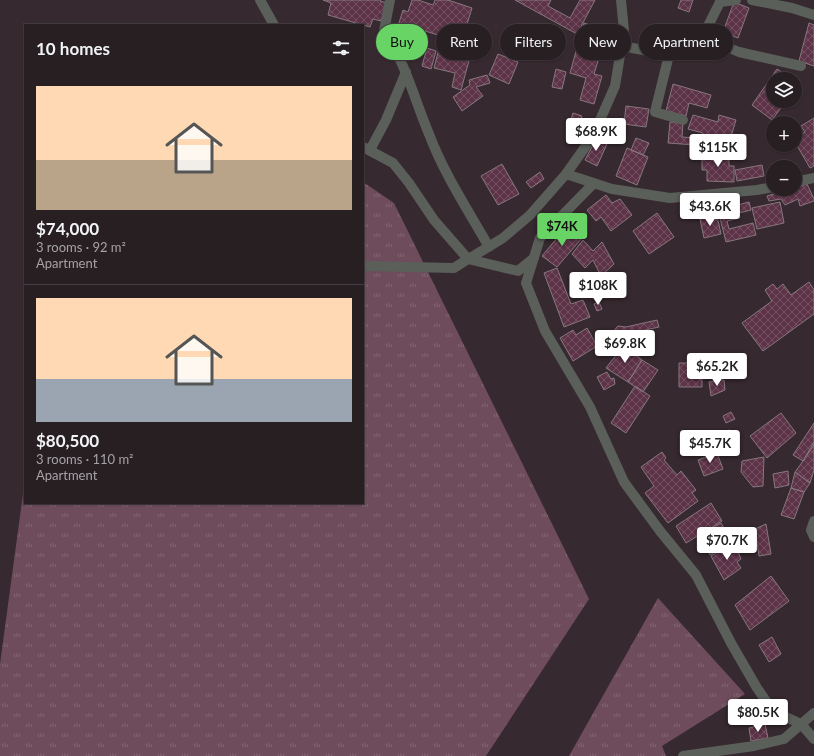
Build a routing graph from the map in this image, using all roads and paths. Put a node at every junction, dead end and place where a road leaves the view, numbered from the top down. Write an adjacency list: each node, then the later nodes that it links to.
1 (260, 0): 7 (street)
2 (390, 0): 14 (street)
3 (621, 0): 8 (street)
4 (736, 0): 9 (street)
5 (752, 0): 6 (street)
6 (814, 15)
7 (273, 24)
8 (623, 24)
9 (709, 24)
10 (733, 50): 13 (street)
11 (620, 60): 17 (street)
12 (668, 60): 15 (street)
13 (801, 66)
14 (406, 72): 16 (street); 22 (street)
15 (683, 120)
16 (366, 148): 24 (street)
17 (566, 174): 20 (street); 22 (street)
18 (814, 178): 19 (street)
19 (802, 181)
20 (594, 183): 21 (street); 23 (street)
21 (766, 188)
22 (489, 247): 24 (street)
23 (534, 258): 24 (street); 29 (street)
24 (468, 259): 25 (street)
25 (364, 266)
26 (814, 521): 27 (street)
27 (814, 537)
28 (814, 713): 29 (street)
29 (801, 724): 30 (street); 31 (street)
30 (814, 739)
31 (683, 756)

